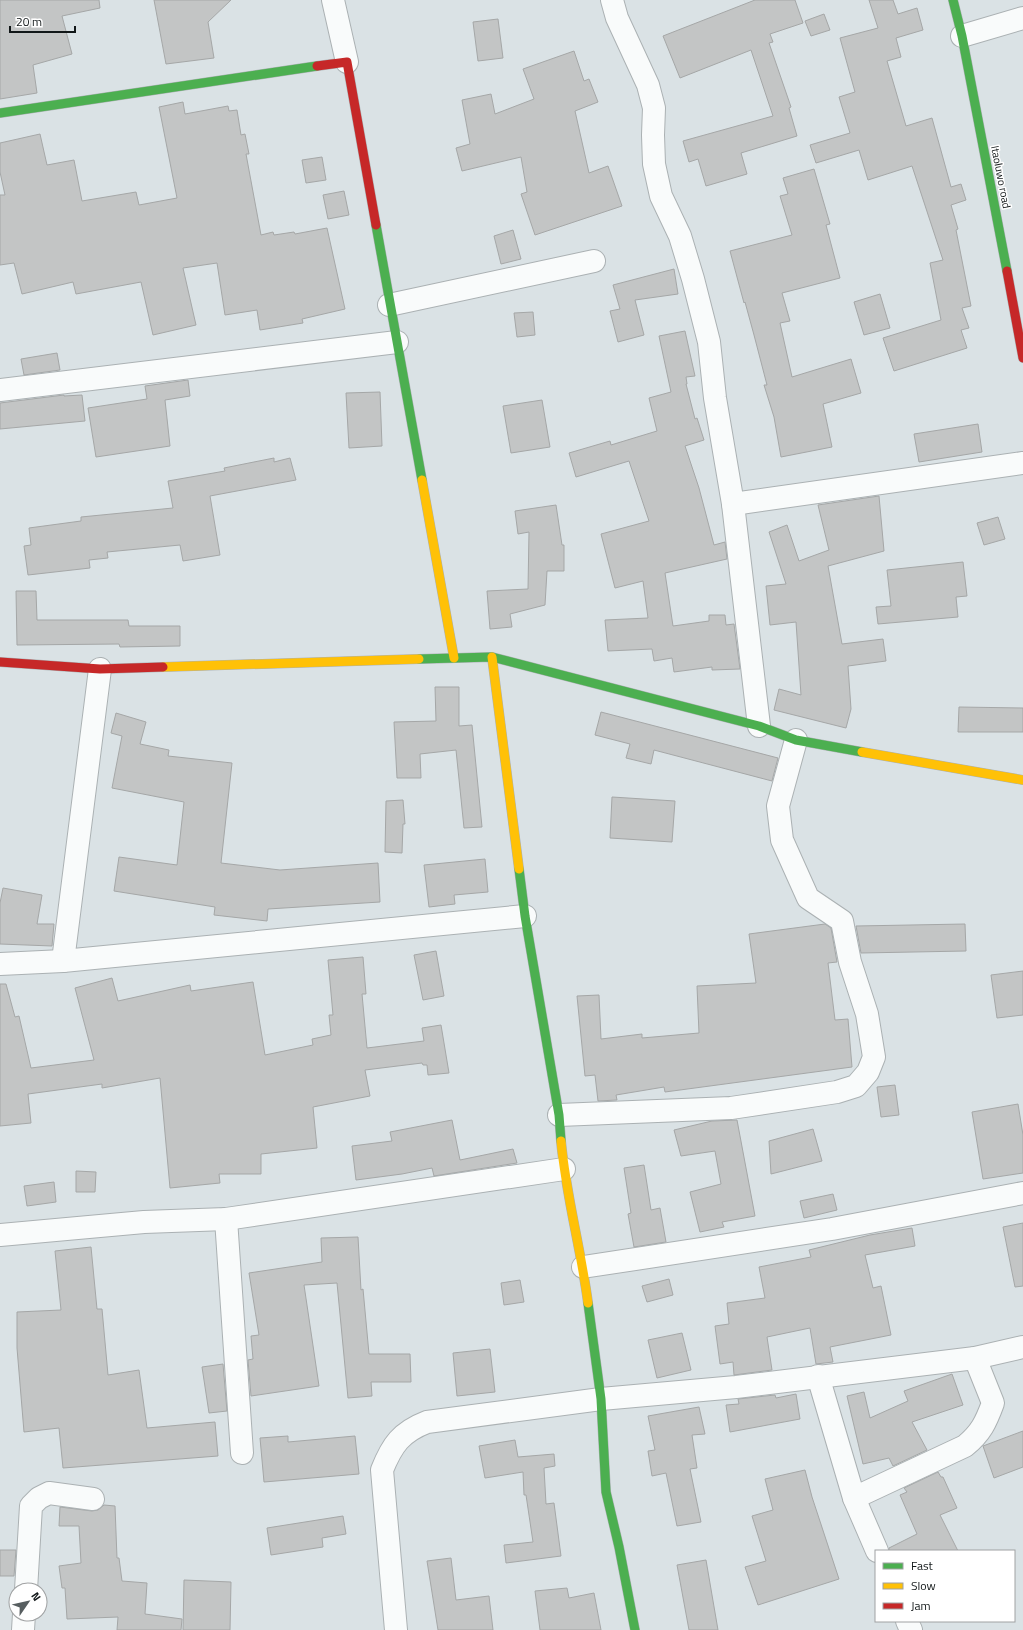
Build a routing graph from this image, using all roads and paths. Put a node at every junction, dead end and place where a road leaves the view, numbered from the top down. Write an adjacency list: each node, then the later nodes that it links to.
1 (333, 0): 6 (street)
2 (612, 0): 14 (street)
3 (953, 0): 5 (street, Itaoluwo road)
4 (1023, 18): 5 (street)
5 (962, 36): 11 (street, Itaoluwo road)
6 (347, 62): 7 (street); 9 (street)
7 (0, 113)
8 (594, 261): 9 (street)
9 (389, 305): 10 (street)
10 (397, 342): 12 (street); 16 (street)
11 (1023, 358)
12 (0, 390)
13 (1023, 463): 14 (street)
14 (733, 504): 19 (street)
15 (492, 657): 16 (street); 19 (street); 22 (street)
16 (454, 658): 18 (street)
17 (0, 662): 18 (street)
18 (100, 669): 23 (street)
19 (759, 726): 20 (street)
20 (796, 740): 21 (street); 25 (street)
21 (1023, 780)
22 (525, 916): 23 (street); 25 (street)
23 (63, 961): 24 (street)
24 (0, 964)
25 (559, 1115): 26 (street)
26 (564, 1169): 28 (street); 30 (street)
27 (1023, 1193): 30 (street)
28 (226, 1219): 29 (street); 35 (street)
29 (0, 1235)
30 (583, 1267): 34 (street)
31 (1023, 1347): 32 (street)
32 (976, 1358): 33 (street); 36 (street)
33 (818, 1376): 34 (street); 36 (street)
34 (601, 1399): 40 (street); 41 (street)
35 (242, 1453)
36 (854, 1498): 38 (street)
37 (93, 1499): 39 (street)
38 (877, 1550)
39 (26, 1582)
40 (396, 1630)
41 (635, 1630)

